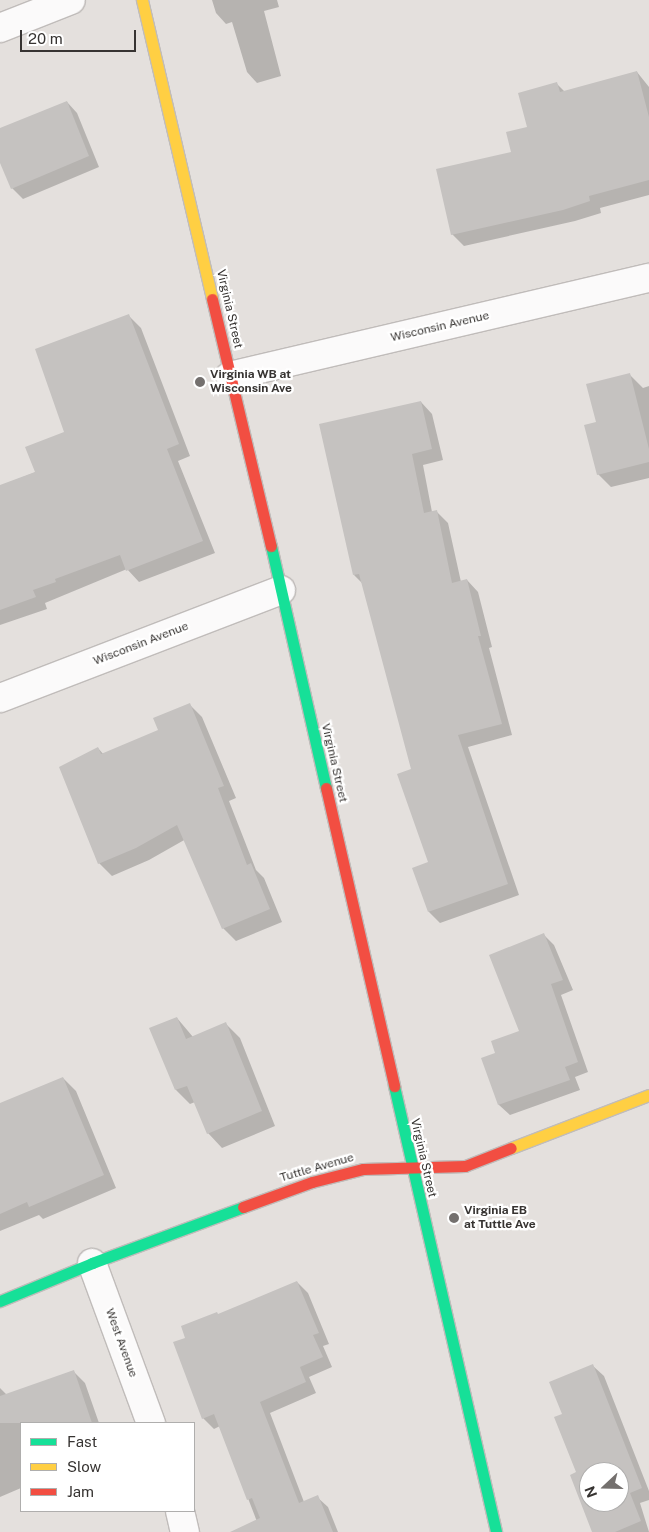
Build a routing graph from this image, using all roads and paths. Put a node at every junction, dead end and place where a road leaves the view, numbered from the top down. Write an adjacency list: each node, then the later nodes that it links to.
1 (71, 0): 3 (street)
2 (142, 0): 5 (street, Virginia Street)
3 (0, 28)
4 (649, 278): 5 (street, Wisconsin Avenue)
5 (230, 376): 6 (street, Virginia Street)
6 (281, 590): 7 (street, Wisconsin Avenue); 9 (street, Virginia Street)
7 (0, 698)
8 (649, 1096): 9 (street, Tuttle Avenue)
9 (411, 1168): 10 (street, Tuttle Avenue); 15 (street, Virginia Street)
10 (92, 1263): 11 (street, Tuttle Avenue); 12 (street, West Avenue)
11 (0, 1301)
12 (151, 1422)
13 (180, 1512): 14 (street)
14 (185, 1532)
15 (496, 1532)

